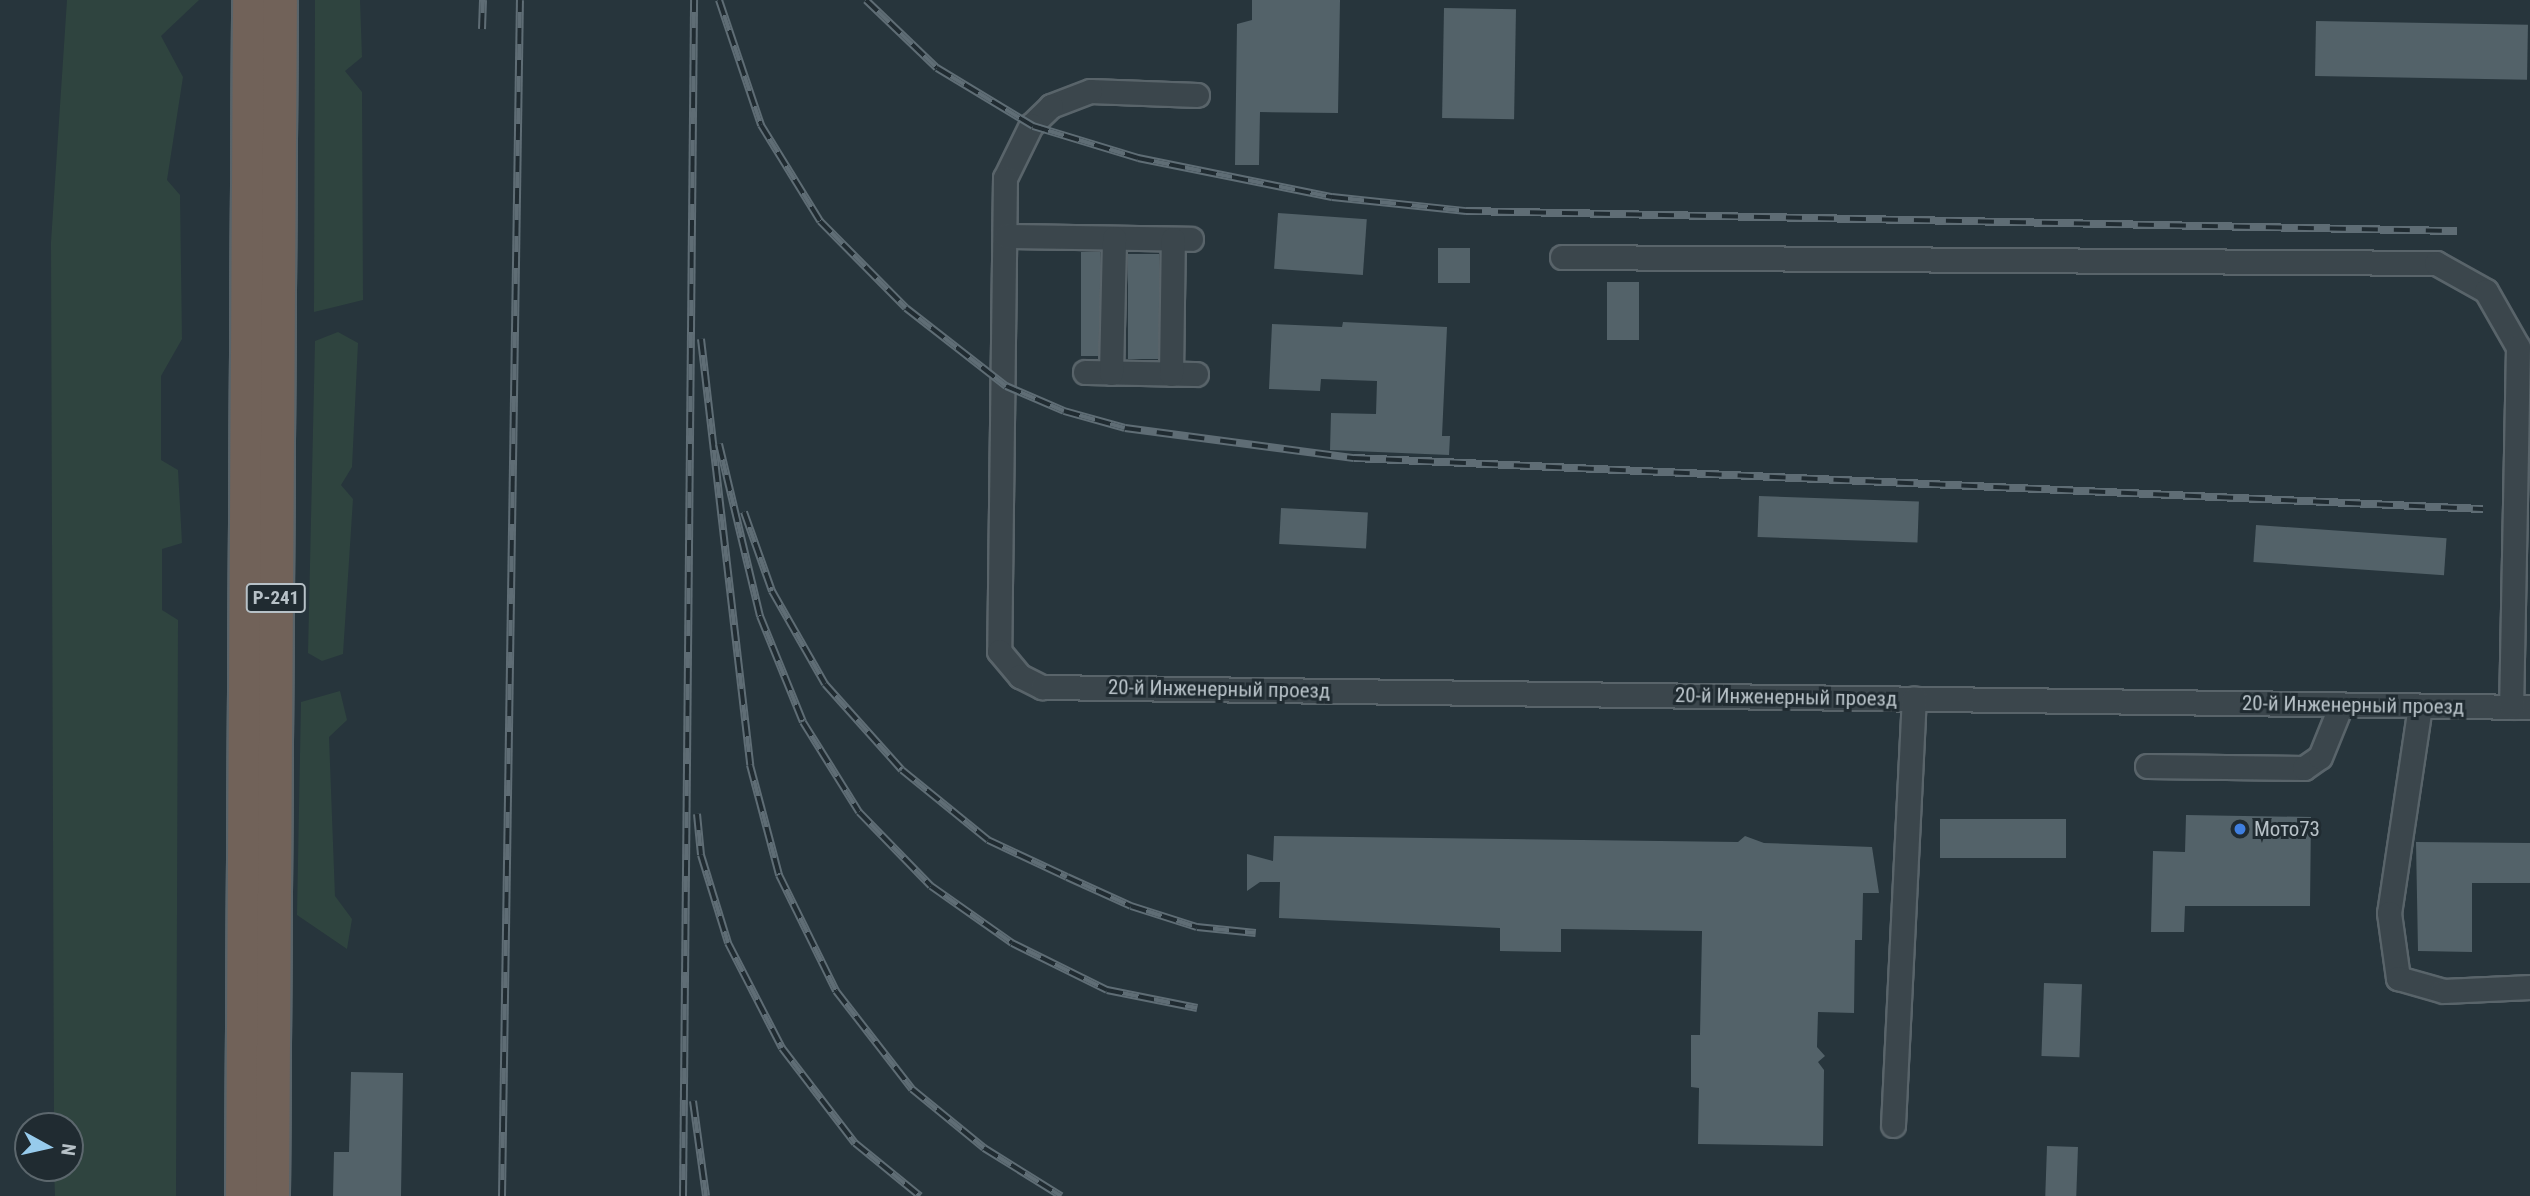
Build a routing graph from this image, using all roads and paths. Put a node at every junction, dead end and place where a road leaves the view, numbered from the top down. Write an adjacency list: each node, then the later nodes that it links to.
1 (248, 0): 18 (highway, Р-241)
2 (281, 0): 19 (highway, Р-241)
3 (1197, 95): 4 (street)
4 (1006, 236): 5 (street); 11 (street, 20-й Инженерный проезд)
5 (1115, 238): 8 (street); 9 (street)
6 (1562, 257): 14 (street)
7 (1085, 372): 8 (street)
8 (1111, 373): 9 (street)
9 (1171, 374): 10 (street)
10 (1196, 374)
11 (1914, 699): 12 (street, 20-й Инженерный проезд); 17 (street)
12 (2341, 705): 13 (street, 20-й Инженерный проезд); 15 (street)
13 (2420, 706): 14 (street, 20-й Инженерный проезд); 16 (street)
14 (2520, 707)
15 (2147, 766)
16 (2530, 987)
17 (1893, 1125)
18 (242, 1196)
19 (272, 1196)

